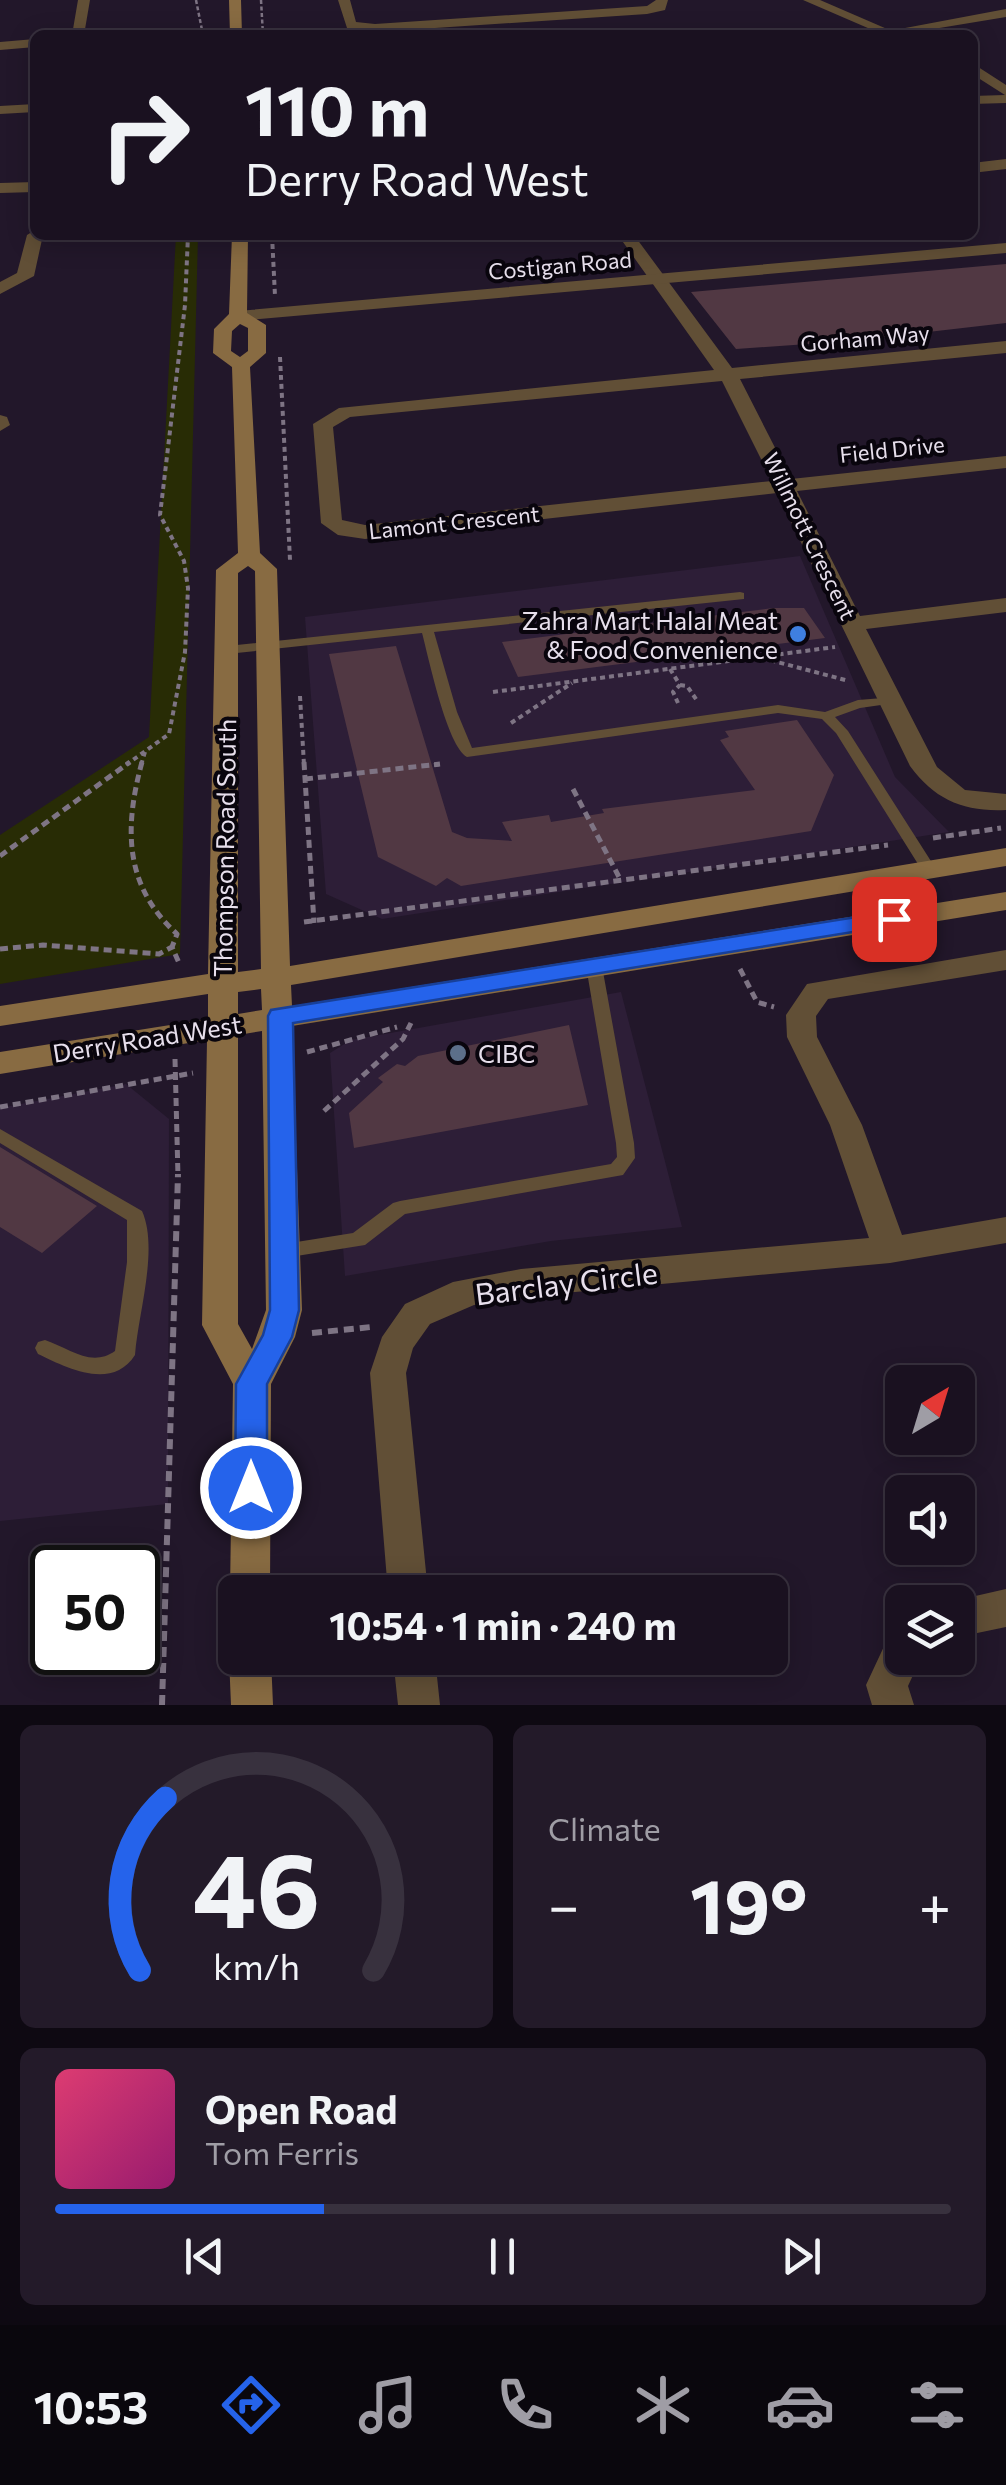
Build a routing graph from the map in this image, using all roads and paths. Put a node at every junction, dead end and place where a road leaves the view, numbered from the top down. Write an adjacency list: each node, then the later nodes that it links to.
1 (84, 0): 9 (street)
2 (196, 0): 10 (path)
3 (235, 0): 11 (main road)
4 (261, 0): 12 (path)
5 (344, 0): 6 (street)
6 (662, 0)
7 (809, 0): 13 (street)
8 (1006, 12): 14 (street)
9 (79, 30)
10 (202, 30)
11 (236, 30)
12 (262, 30)
13 (877, 30)
14 (908, 30)
15 (30, 44): 16 (street)
16 (0, 46)
17 (978, 71): 18 (street)
18 (1006, 90)
19 (1006, 99): 20 (street)
20 (978, 100)
21 (30, 108): 22 (street)
22 (0, 110)
23 (1006, 164): 24 (street)
24 (978, 167)
25 (0, 188): 26 (street)
26 (30, 188)
27 (35, 240): 34 (street)
28 (188, 240): 59 (path)
29 (240, 240): 36 (main road, Thompson Road South)
30 (272, 240): 35 (path)
31 (630, 240): 33 (street, Willmott Crescent)
32 (1006, 248): 33 (street, Costigan Road)
33 (659, 279): 36 (street, Costigan Road); 39 (street, Willmott Crescent)
34 (0, 289)
35 (276, 301)
36 (238, 316): 38 (main road, Thompson Road South); 38 (main road, Thompson Road South)
37 (1006, 347): 39 (street, Gorham Way)
38 (241, 365): 42 (main road, Thompson Road South)
39 (728, 373): 41 (street, Willmott Crescent); 41 (street, Lamont Crescent)
40 (1006, 462): 41 (street, Field Drive)
41 (784, 487): 45 (street, Willmott Crescent)
42 (249, 555): 47 (main road, Thompson Road South); 49 (main road, Thompson Road South)
43 (740, 596): 46 (lane)
44 (1006, 605): 45 (street)
45 (854, 624): 55 (street, Willmott Crescent)
46 (428, 632): 47 (lane); 57 (lane)
47 (267, 646): 49 (lane); 71 (main road, Thompson Road South)
48 (835, 648): 50 (path)
49 (227, 650): 72 (main road, Thompson Road South)
50 (760, 658): 51 (path); 53 (path)
51 (670, 669): 52 (path); 57 (path)
52 (574, 681): 54 (path); 58 (path)
53 (849, 681)
54 (493, 692)
55 (890, 700): 56 (lane); 63 (street, Willmott Crescent)
56 (826, 716): 57 (lane); 65 (lane)
57 (688, 721)
58 (511, 723)
59 (145, 752): 66 (path); 73 (path)
60 (440, 764): 61 (path)
61 (305, 779)
62 (573, 789): 69 (path)
63 (1006, 802)
64 (1006, 827): 65 (path)
65 (910, 842): 68 (lane); 69 (path)
66 (0, 856)
67 (1006, 857): 68 (main road, Derry Road West)
68 (928, 869): 81 (main road, Derry Road West)
69 (619, 877): 71 (path)
70 (1006, 901): 78 (main road, Derry Road West)
71 (274, 922): 81 (main road, Thompson Road South)
72 (223, 927): 73 (path); 82 (main road, Thompson Road South)
73 (177, 934): 74 (path)
74 (172, 947): 75 (path); 83 (path)
75 (0, 950)
76 (1006, 960): 84 (street)
77 (758, 964): 79 (path)
78 (594, 966): 86 (main road, Derry Road West); 100 (lane)
79 (740, 967): 80 (path); 84 (path)
80 (722, 970)
81 (276, 978): 82 (main road, Derry Road West); 86 (main road, Thompson Road South)
82 (223, 984): 83 (main road, Derry Road West); 89 (main road, Thompson Road South)
83 (180, 988): 85 (main road, Derry Road West)
84 (801, 1015): 99 (street)
85 (0, 1016)
86 (280, 1016): 89 (main road, Derry Road West); 91 (main road, Thompson Road South)
87 (422, 1019): 88 (path)
88 (411, 1023): 91 (path); 96 (path)
89 (220, 1027): 90 (main road, Derry Road West); 93 (main road, Thompson Road South)
90 (176, 1033): 92 (main road, Derry Road West); 94 (path)
91 (281, 1060): 100 (main road, Thompson Road South)
92 (0, 1063)
93 (222, 1070): 94 (path); 104 (main road, Thompson Road South)
94 (175, 1075): 95 (path); 112 (path)
95 (0, 1107)
96 (324, 1111)
97 (0, 1136): 103 (lane)
98 (1006, 1230): 99 (street, Barclay Circle)
99 (890, 1250): 101 (street, Barclay Circle)
100 (284, 1252): 102 (main road, Thompson Road South)
101 (404, 1324): 102 (path); 106 (street)
102 (277, 1337): 104 (main road, Thompson Road South)
103 (45, 1348)
104 (252, 1384): 105 (main road, Thompson Road South)
105 (250, 1575)
106 (406, 1575)
107 (1006, 1608): 108 (street)
108 (975, 1614)
109 (251, 1675): 113 (main road)
110 (416, 1675): 114 (street)
111 (892, 1675): 115 (street)
112 (162, 1705)
113 (252, 1705)
114 (419, 1705)
115 (893, 1705)

